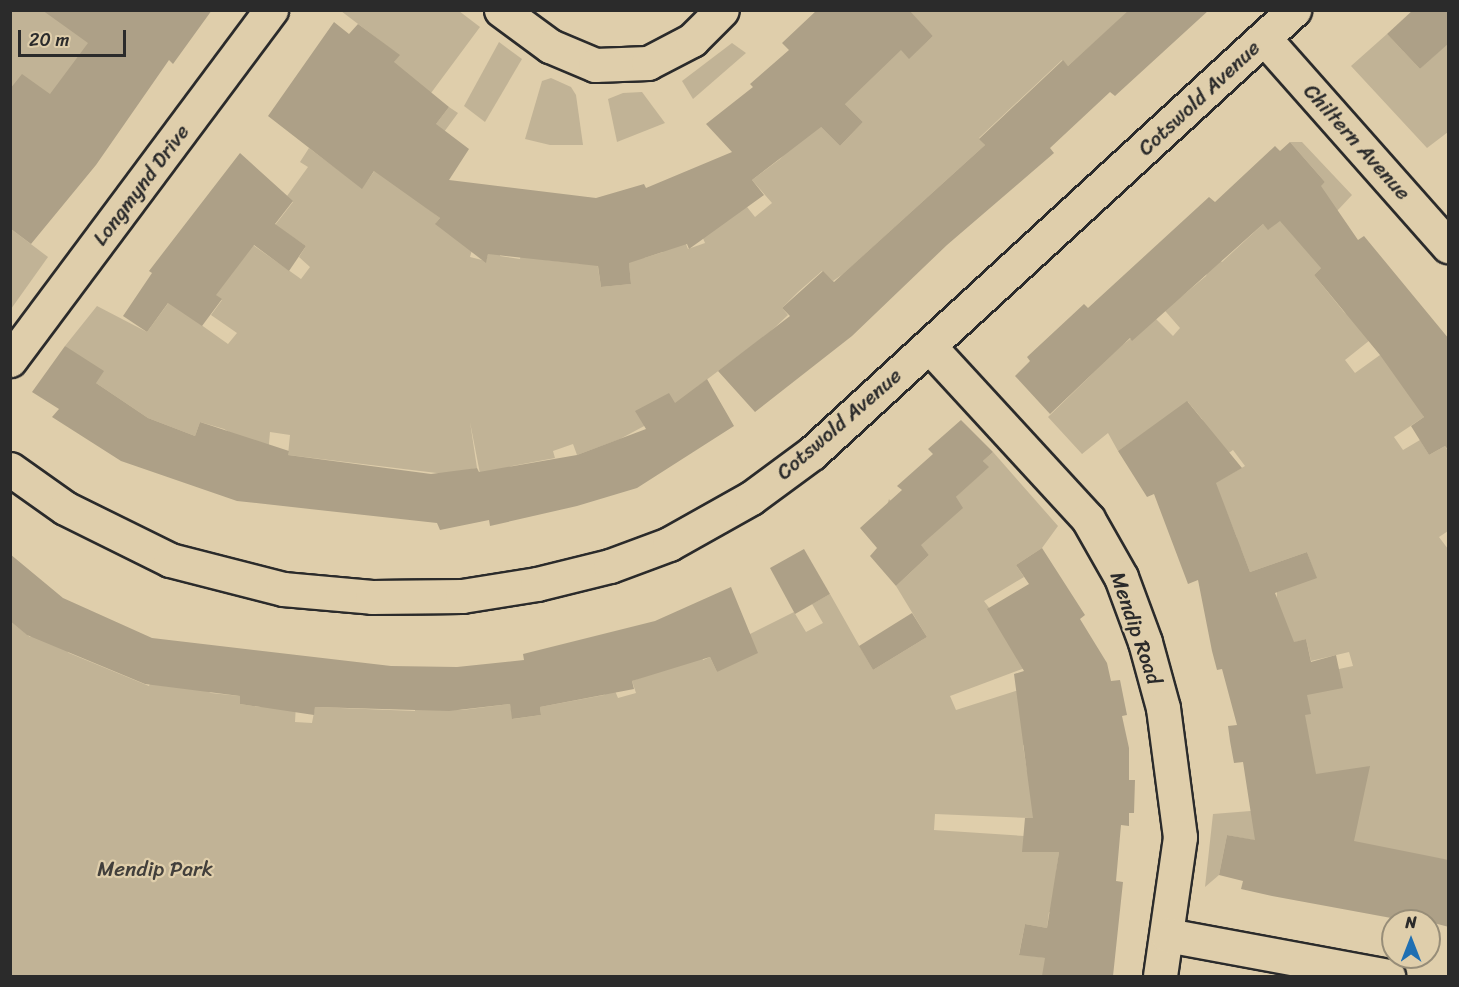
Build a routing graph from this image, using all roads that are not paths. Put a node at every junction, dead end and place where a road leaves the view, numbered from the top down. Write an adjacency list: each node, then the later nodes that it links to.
1 (271, 10): 8 (street, Longmynd Drive)
2 (501, 10): 3 (street)
3 (722, 10)
4 (1294, 10): 5 (street, Cotswold Avenue)
5 (1264, 38): 6 (street, Chiltern Avenue); 7 (street, Cotswold Avenue)
6 (1449, 246)
7 (929, 346): 9 (street, Cotswold Avenue); 10 (street, Mendip Road)
8 (10, 360)
9 (10, 469)
10 (1167, 935): 11 (street, Mendip Road); 12 (street)
11 (1160, 976)
12 (1388, 976)

